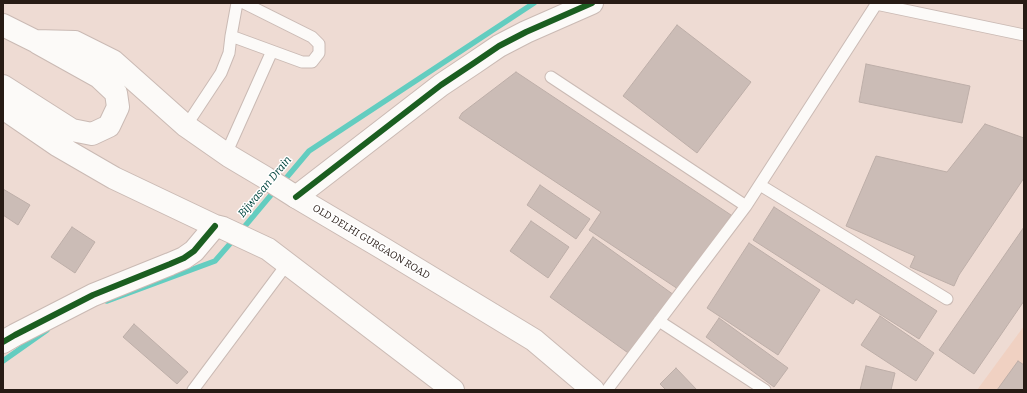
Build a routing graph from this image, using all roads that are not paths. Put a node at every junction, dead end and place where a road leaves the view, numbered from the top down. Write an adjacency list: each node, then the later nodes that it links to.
1 (238, 3): 7 (lane)
2 (244, 3): 9 (lane)
3 (592, 3): 16 (main road)
4 (876, 4): 6 (lane); 15 (lane)
5 (3, 25): 8 (main road, OLD DELHI GURGAON ROAD)
6 (1024, 35)
7 (231, 36): 9 (lane); 13 (lane)
8 (36, 41): 11 (main road); 13 (main road, OLD DELHI GURGAON ROAD)
9 (272, 51): 14 (lane)
10 (551, 77): 17 (lane)
11 (3, 86)
12 (3, 108): 18 (main road)
13 (186, 126): 14 (main road, OLD DELHI GURGAON ROAD)
14 (226, 154): 16 (main road, OLD DELHI GURGAON ROAD)
15 (760, 185): 17 (lane); 20 (lane)
16 (291, 194): 25 (main road, OLD DELHI GURGAON ROAD)
17 (746, 206): 21 (lane)
18 (219, 227): 19 (main road); 22 (main road)
19 (287, 264): 23 (lane); 24 (main road)
20 (947, 299)
21 (659, 321): 26 (lane); 27 (lane)
22 (3, 342)
23 (193, 390)
24 (453, 390)
25 (593, 390)
26 (607, 390)
27 (765, 390)

